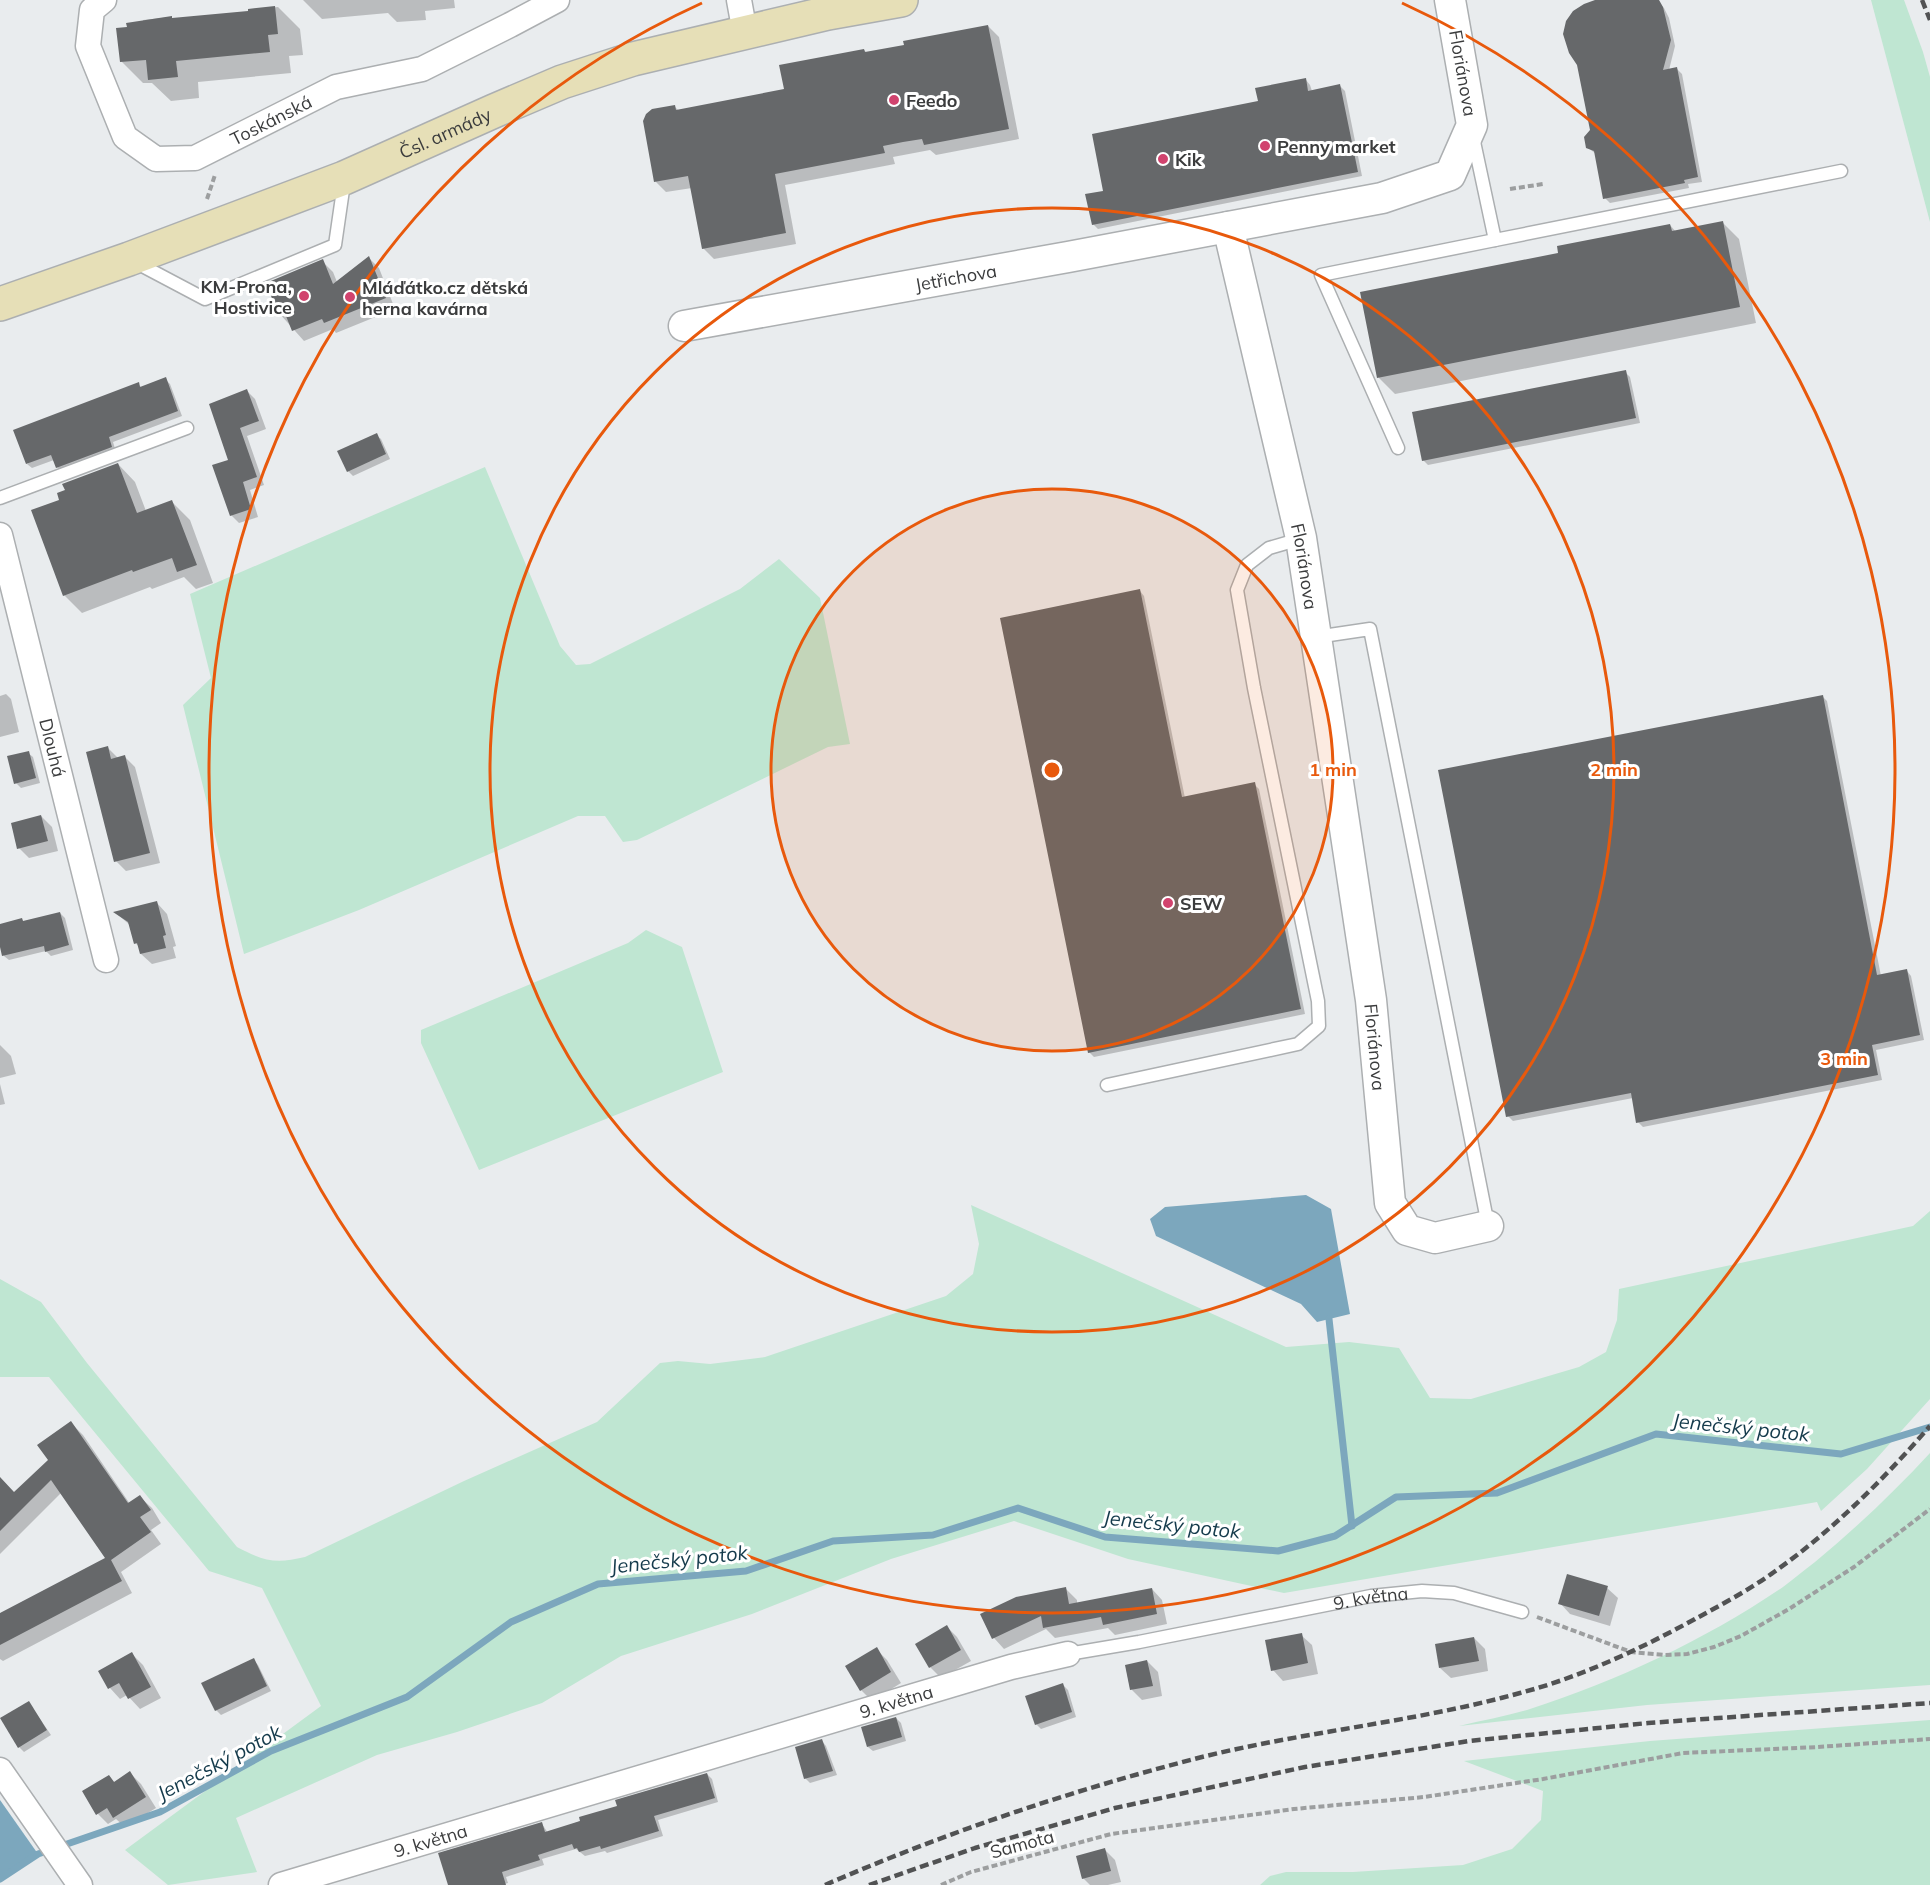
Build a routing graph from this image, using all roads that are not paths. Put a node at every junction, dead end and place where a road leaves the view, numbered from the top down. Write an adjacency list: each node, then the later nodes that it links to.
1 (104, 0): 2 (street, Toskánská)
2 (557, 0)
3 (739, 0): 6 (street)
4 (901, 0): 6 (main road, Čsl. armády)
5 (1450, 0): 7 (street, Floriánova)
6 (745, 33): 9 (main road, Čsl. armády)
7 (1471, 127): 10 (street, Floriánova); 11 (lane)
8 (1840, 171): 11 (lane)
9 (344, 178): 12 (main road, Čsl. armády); 12 (lane)
10 (1228, 227): 14 (street, Jetřichova); 19 (street, Floriánova)
11 (1495, 240): 16 (lane)
12 (129, 259): 13 (main road, Čsl. armády)
13 (0, 304)
14 (684, 326)
15 (187, 429): 17 (lane)
16 (1398, 448)
17 (0, 498)
18 (0, 535): 21 (street, Dlouhá)
19 (1301, 538): 20 (street, Floriánova); 22 (lane)
20 (1316, 637): 23 (lane); 23 (street, Floriánova)
21 (106, 960)
22 (1107, 1085)
23 (1488, 1226)
24 (1522, 1612): 25 (lane, 9. května)
25 (1068, 1654): 28 (street, 9. května)
26 (0, 1770): 27 (street)
27 (80, 1885)
28 (281, 1885)

